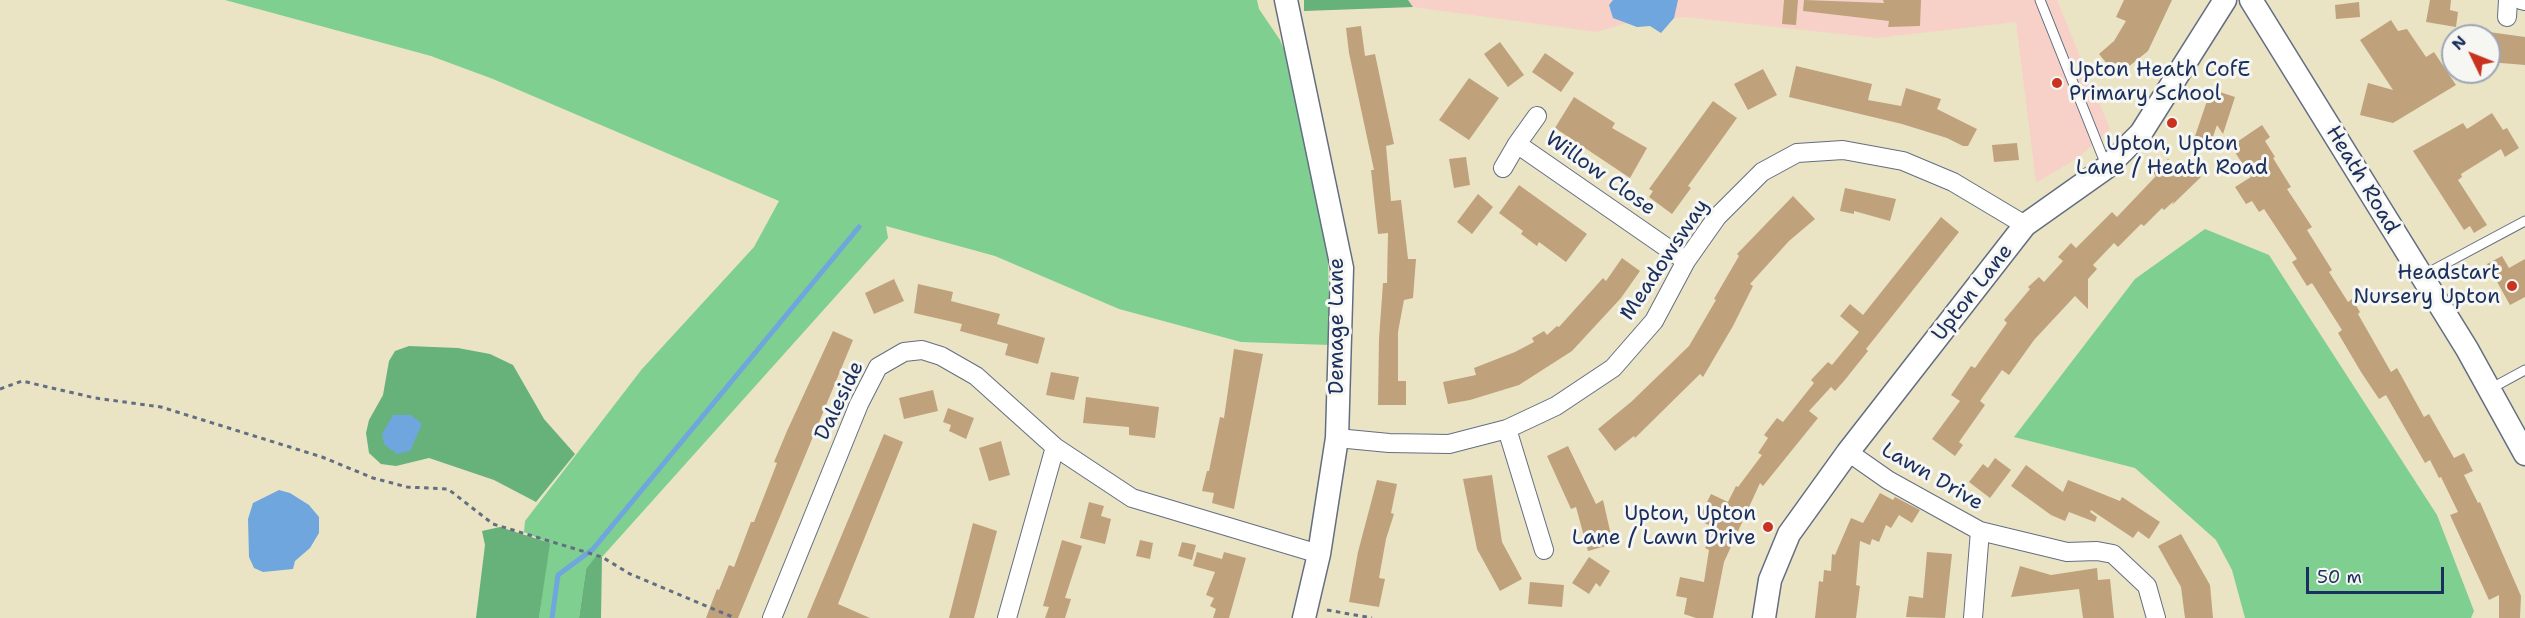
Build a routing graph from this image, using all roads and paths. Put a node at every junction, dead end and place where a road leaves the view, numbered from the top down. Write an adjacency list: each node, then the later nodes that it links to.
1 (1287, 0): 19 (street, Demage Lane)
2 (2040, 0): 9 (lane)
3 (2225, 0): 9 (street, Upton Lane)
4 (2251, 0): 14 (street, Heath Road)
5 (2520, 0): 6 (street)
6 (2525, 1)
7 (1537, 116): 8 (street, Willow Close)
8 (1517, 144): 10 (street, Willow Close); 13 (street, Willow Close)
9 (2107, 167): 12 (street, Upton Lane)
10 (1503, 168)
11 (2525, 221): 14 (lane)
12 (2025, 225): 13 (street, Meadowsway); 22 (street, Upton Lane)
13 (1686, 261): 18 (street, Meadowsway)
14 (2420, 277): 17 (street, Heath Road)
15 (2525, 370): 17 (lane)
16 (0, 389): 27 (path)
17 (2490, 389): 20 (street, Heath Road)
18 (1507, 429): 19 (street, Meadowsway); 24 (street)
19 (1337, 438): 25 (street, Demage Lane)
20 (2523, 446)
21 (1055, 447): 25 (street, Daleside); 28 (street, Daleside); 29 (street)
22 (1848, 452): 23 (street, Lawn Drive); 31 (street, Upton Lane)
23 (1980, 531): 32 (street, Lawn Drive); 33 (street)
24 (1544, 550)
25 (1319, 554): 26 (street, Demage Lane)
26 (1305, 612): 30 (path)
27 (735, 618)
28 (772, 618)
29 (1007, 618)
30 (1372, 618)
31 (1764, 618)
32 (1973, 618)
33 (2156, 618)

